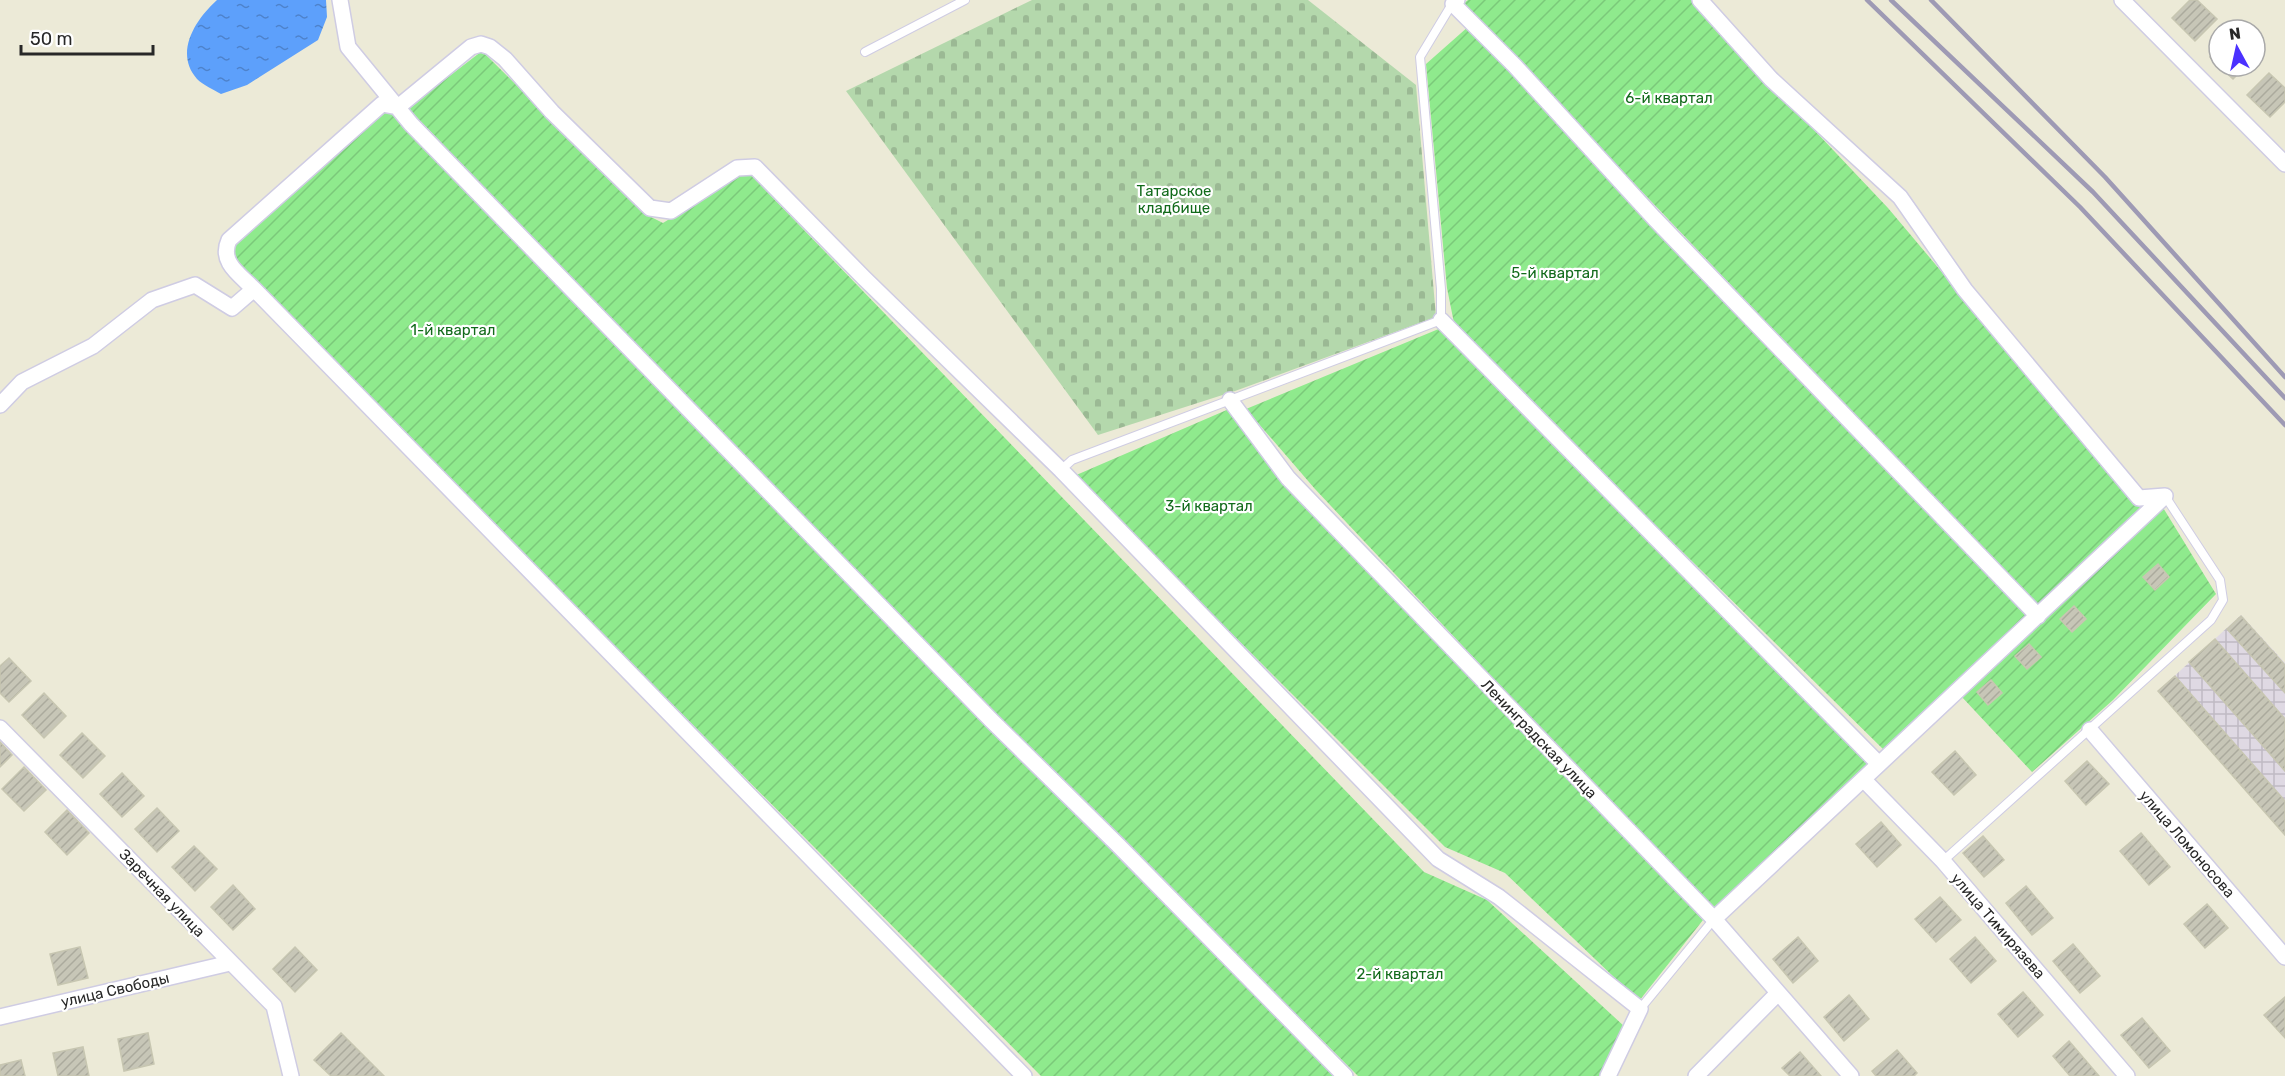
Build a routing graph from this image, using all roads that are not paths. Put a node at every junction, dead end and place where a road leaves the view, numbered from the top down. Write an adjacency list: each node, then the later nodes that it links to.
1 (340, 0): 7 (street)
2 (965, 0): 6 (lane)
3 (1700, 0): 14 (street)
4 (2122, 0): 8 (street)
5 (1453, 1): 10 (lane); 15 (street)
6 (865, 52)
7 (398, 107): 9 (street); 13 (street); 29 (street)
8 (2285, 164)
9 (254, 289): 12 (street); 28 (street)
10 (1441, 320): 11 (lane); 18 (street)
11 (1230, 400): 13 (lane); 21 (street, Ленинградская улица)
12 (0, 405)
13 (1061, 470): 25 (street)
14 (2165, 496): 15 (street); 17 (lane)
15 (2038, 616): 18 (street)
16 (0, 728): 23 (street, Заречная улица)
17 (2090, 730): 20 (lane); 22 (street, улица Ломоносова)
18 (1879, 764): 19 (street)
19 (1864, 780): 20 (street, улица Тимирязева); 21 (street)
20 (1942, 861): 33 (street, улица Тимирязева)
21 (1714, 919): 24 (street, Ленинградская улица); 25 (lane)
22 (2285, 957)
23 (230, 963): 26 (street, улица Свободы); 27 (street, Заречная улица)
24 (1778, 993): 31 (street); 32 (street, Ленинградская улица)
25 (1640, 1009): 30 (street)
26 (0, 1017)
27 (291, 1076)
28 (1024, 1076)
29 (1345, 1076)
30 (1608, 1076)
31 (1696, 1076)
32 (1851, 1076)
33 (2127, 1076)

